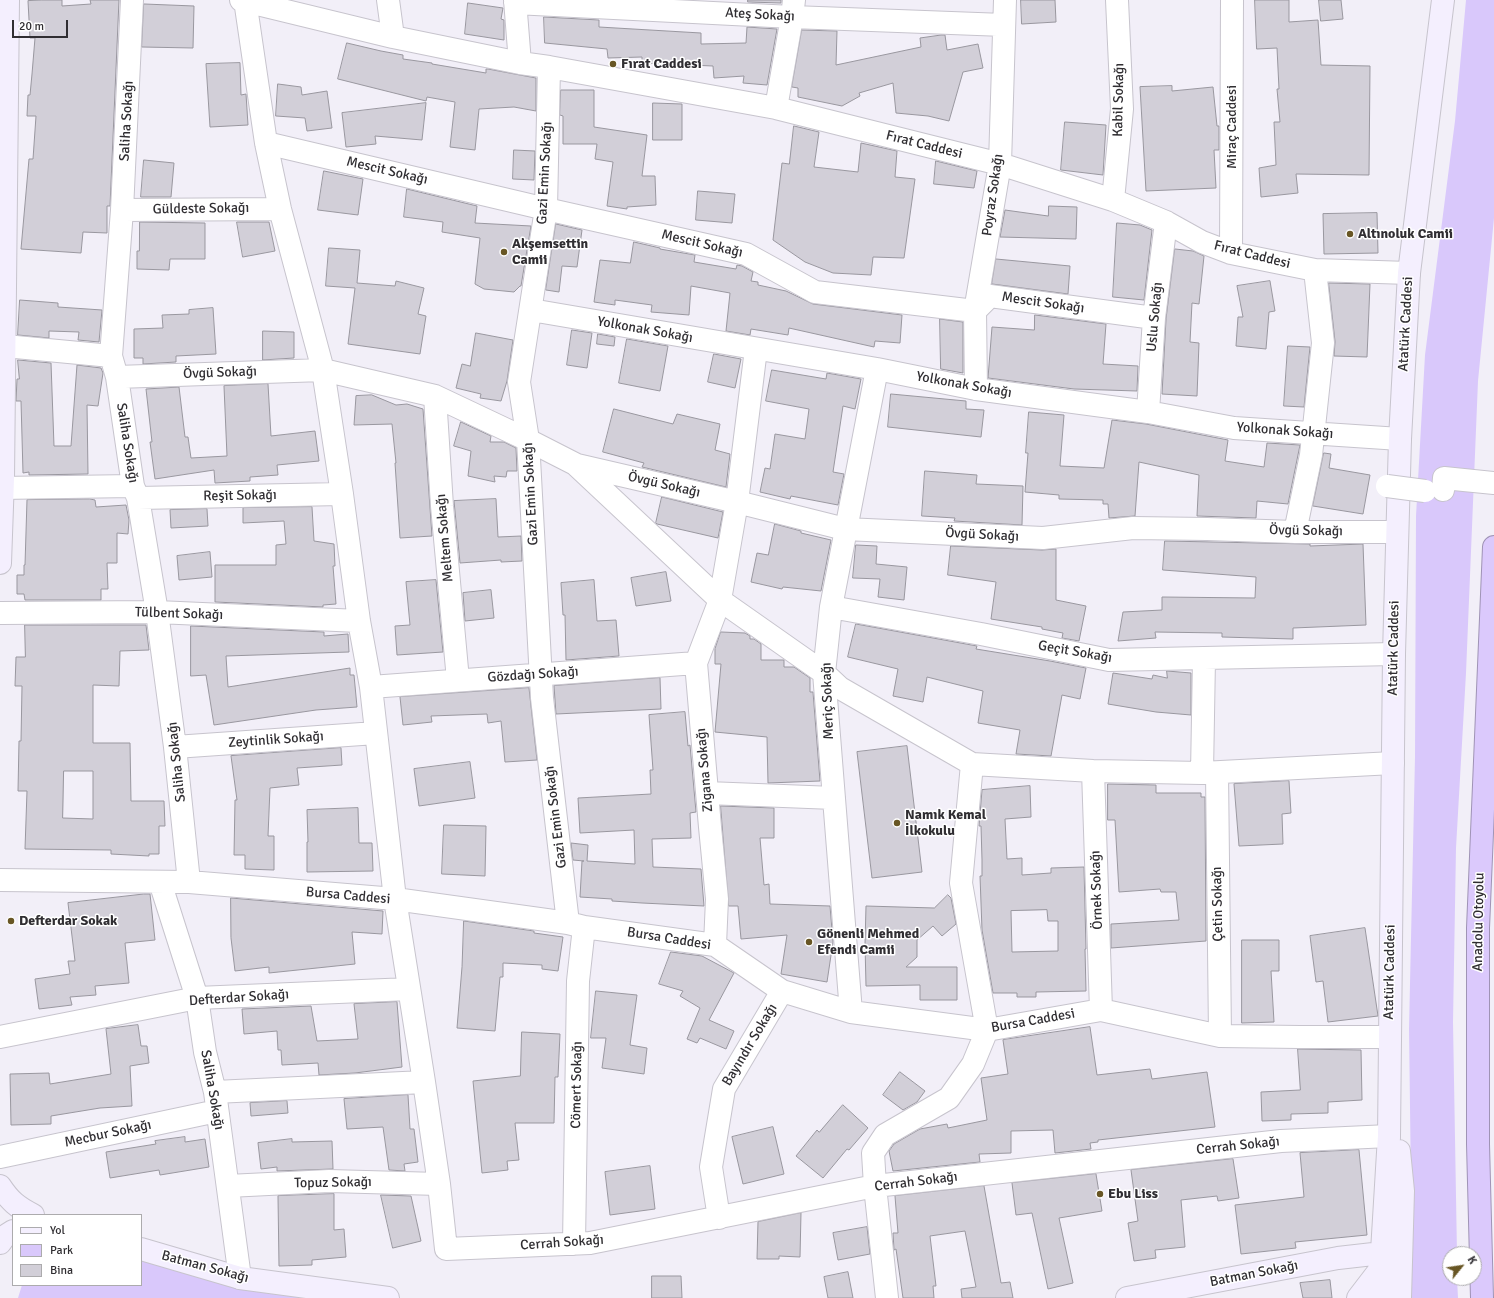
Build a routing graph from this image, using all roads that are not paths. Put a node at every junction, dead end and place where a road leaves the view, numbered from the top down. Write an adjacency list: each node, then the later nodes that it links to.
1 (8, 0): 30 (street)
2 (132, 0): 22 (street, Saliha Sokağı)
3 (241, 0): 4 (street, Fırat Caddesi)
4 (245, 0): 13 (street, Fırat Caddesi); 17 (street)
5 (388, 0): 13 (street)
6 (1005, 0): 12 (street, Poyraz Sokağı)
7 (1117, 0): 19 (street, Kabil Sokağı)
8 (1232, 0): 24 (street, Miraç Caddesi)
9 (1443, 0): 26 (street, Atatürk Caddesi)
10 (515, 2): 11 (street, Ateş Sokağı); 14 (street)
11 (793, 8): 12 (street, Ateş Sokağı); 16 (street)
12 (1004, 25): 18 (street, Poyraz Sokağı)
13 (393, 37): 14 (street, Fırat Caddesi)
14 (520, 63): 15 (street, Fırat Caddesi)
15 (549, 67): 16 (street, Fırat Caddesi); 21 (street, Gazi Emin Sokağı)
16 (776, 108): 18 (street, Fırat Caddesi)
17 (266, 143): 20 (street); 21 (street, Mescit Sokağı)
18 (1000, 164): 19 (street, Fırat Caddesi); 28 (street, Poyraz Sokağı)
19 (1113, 200): 23 (street, Fırat Caddesi)
20 (280, 209): 22 (street, Güldeste Sokağı); 34 (street)
21 (546, 209): 27 (street, Gazi Emin Sokağı); 28 (street, Mescit Sokağı)
22 (122, 210): 32 (street, Saliha Sokağı)
23 (1166, 222): 24 (street, Fırat Caddesi); 29 (street, Uslu Sokağı)
24 (1231, 253): 25 (street, Fırat Caddesi)
25 (1315, 270): 26 (street, Fırat Caddesi); 39 (street)
26 (1409, 273): 40 (street, Atatürk Caddesi)
27 (531, 310): 31 (street, Yolkonak Sokağı); 41 (street, Gazi Emin Sokağı)
28 (975, 311): 29 (street, Mescit Sokağı); 36 (street, Poyraz Sokağı)
29 (1154, 318): 38 (street, Uslu Sokağı)
30 (5, 346): 32 (street); 45 (street)
31 (756, 349): 33 (street, Yolkonak Sokağı); 48 (street, Zigana Sokağı)
32 (111, 356): 35 (street, Saliha Sokağı)
33 (877, 369): 36 (street, Yolkonak Sokağı); 49 (street, Meriç Sokağı)
34 (323, 370): 35 (street, Övgü Sokağı); 37 (street, Övgü Sokağı); 47 (street)
35 (117, 377): 46 (street, Saliha Sokağı)
36 (976, 389): 38 (street, Yolkonak Sokağı)
37 (435, 396): 41 (street, Övgü Sokağı); 64 (street, Meltem Sokağı)
38 (1148, 412): 39 (street, Yolkonak Sokağı)
39 (1314, 433): 40 (street, Yolkonak Sokağı); 50 (street)
40 (1400, 439): 51 (street, Atatürk Caddesi)
41 (528, 440): 42 (street, Övgü Sokağı); 63 (street, Gazi Emin Sokağı)
42 (575, 464): 48 (street, Övgü Sokağı); 54 (street)
43 (1494, 483): 44 (street, bridge)
44 (1387, 486)
45 (1, 488): 46 (street, Reşit Sokağı); 53 (street)
46 (136, 492): 47 (street, Reşit Sokağı); 56 (street, Saliha Sokağı)
47 (342, 494): 58 (street)
48 (737, 502): 49 (street, Övgü Sokağı); 54 (street, Zigana Sokağı)
49 (845, 529): 50 (street, Övgü Sokağı); 55 (street, Meriç Sokağı)
50 (1295, 532): 51 (street, Övgü Sokağı)
51 (1397, 532): 59 (street, Atatürk Caddesi)
52 (1494, 547): 109 (highway, Anadolu Otoyolu)
53 (0, 563)
54 (720, 600): 61 (street, Zigana Sokağı); 62 (street)
55 (831, 607): 60 (street, Geçit Sokağı); 62 (street, Meriç Sokağı)
56 (157, 612): 57 (street, Tülbent Sokağı); 58 (street, Tülbent Sokağı); 67 (street, Saliha Sokağı)
57 (0, 613)
58 (359, 621): 65 (street)
59 (1394, 654): 60 (street, Geçit Sokağı); 68 (street, Atatürk Caddesi)
60 (1204, 659): 71 (street, Çetin Sokağı)
61 (696, 663): 63 (street, Gözdağı Sokağı); 72 (street, Zigana Sokağı)
62 (824, 673): 69 (street); 73 (street, Meriç Sokağı)
63 (541, 674): 64 (street, Gözdağı Sokağı); 78 (street, Gazi Emin Sokağı)
64 (458, 680): 65 (street, Gözdağı Sokağı)
65 (371, 687): 66 (street)
66 (376, 733): 67 (street, Zeytinlik Sokağı); 77 (street)
67 (176, 747): 76 (street, Saliha Sokağı)
68 (1393, 763): 71 (street); 87 (street, Atatürk Caddesi)
69 (972, 764): 70 (street); 85 (street)
70 (1093, 771): 71 (street); 83 (street, Örnek Sokağı)
71 (1210, 773): 86 (street, Çetin Sokağı)
72 (707, 793): 73 (street); 79 (street, Zigana Sokağı)
73 (834, 798): 84 (street, Meriç Sokağı)
74 (0, 880): 75 (street, Bursa Caddesi)
75 (160, 882): 76 (street, Bursa Caddesi); 82 (street, Saliha Sokağı)
76 (189, 882): 77 (street, Bursa Caddesi)
77 (395, 899): 78 (street, Bursa Caddesi); 80 (street)
78 (576, 925): 79 (street, Bursa Caddesi); 101 (street, Cömert Sokağı)
79 (715, 945): 81 (street, Bursa Caddesi)
80 (409, 989): 82 (street, Defterdar Sokağı); 89 (street)
81 (782, 991): 84 (street, Bursa Caddesi); 98 (street, Bayındır Sokağı)
82 (197, 998): 88 (street, Defterdar Sokağı); 90 (street, Saliha Sokağı)
83 (1101, 1010): 85 (street, Bursa Caddesi); 86 (street, Bursa Caddesi)
84 (851, 1012): 85 (street, Bursa Caddesi)
85 (986, 1030): 96 (street)
86 (1220, 1036): 87 (street, Bursa Caddesi)
87 (1389, 1036): 91 (street, Atatürk Caddesi); 104 (street)
88 (0, 1037)
89 (424, 1082): 90 (street, Mecbur Sokağı); 93 (street)
90 (216, 1102): 92 (street, Mecbur Sokağı); 95 (street, Saliha Sokağı)
91 (1389, 1136): 96 (street, Cerrah Sokağı); 104 (street, Atatürk Caddesi)
92 (0, 1157)
93 (439, 1184): 95 (street, Topuz Sokağı); 101 (street, Cerrah Sokağı)
94 (0, 1186): 97 (street)
95 (228, 1186): 103 (street, Saliha Sokağı)
96 (875, 1186): 98 (street, Cerrah Sokağı); 106 (street)
97 (31, 1214)
98 (719, 1218): 101 (street, Cerrah Sokağı)
99 (12, 1232): 100 (street)
100 (0, 1243)
101 (574, 1244)
102 (142, 1249): 103 (street, Batman Sokağı)
103 (240, 1278): 105 (street, Batman Sokağı)
104 (1387, 1284): 107 (street, Batman Sokağı); 108 (street)
105 (388, 1298)
106 (887, 1298)
107 (1127, 1298)
108 (1358, 1298)
109 (1482, 1298)

